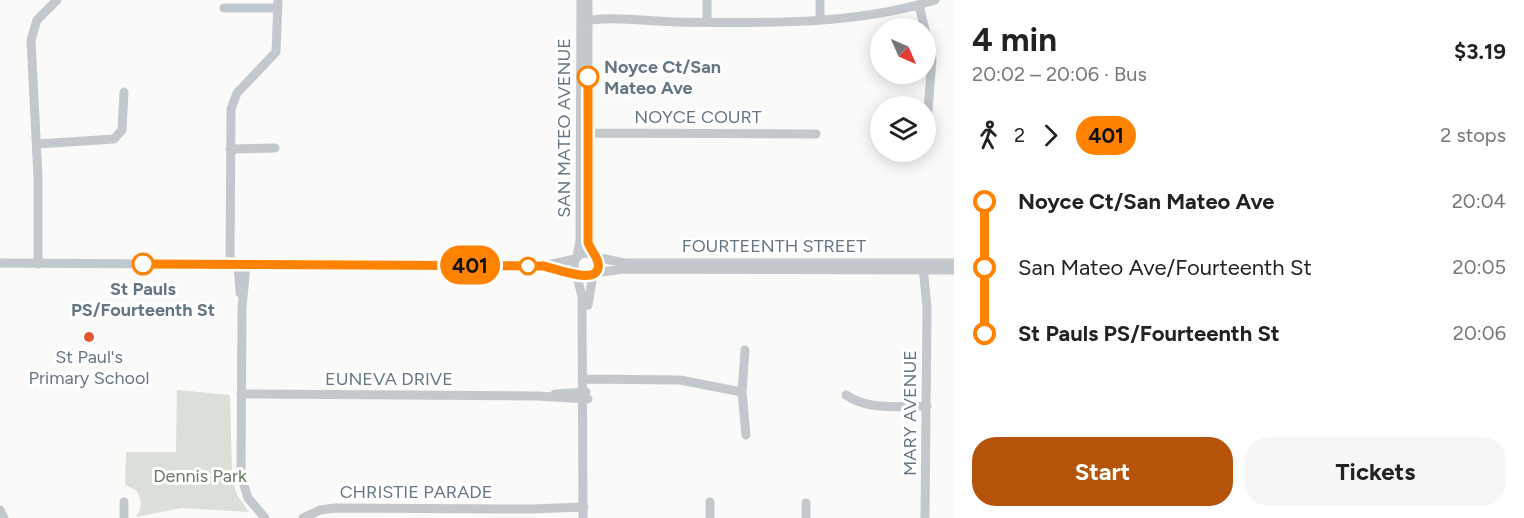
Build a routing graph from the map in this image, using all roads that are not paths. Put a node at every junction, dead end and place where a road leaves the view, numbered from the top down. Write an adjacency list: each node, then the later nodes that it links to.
1 (57, 0): 17 (street)
2 (581, 0): 11 (street, SAN MATEO AVENUE)
3 (588, 0): 11 (street, SAN MATEO AVENUE)
4 (707, 0): 12 (street)
5 (820, 0): 10 (street)
6 (935, 0): 8 (street)
7 (278, 4): 9 (street); 19 (street)
8 (919, 5): 10 (street); 14 (street)
9 (224, 8)
10 (820, 20): 12 (street)
11 (586, 22): 12 (street); 15 (street, SAN MATEO AVENUE)
12 (707, 22)
13 (124, 93): 17 (street)
14 (929, 96)
15 (584, 133): 16 (street, NOYCE COURT); 20 (street, SAN MATEO AVENUE); 21 (street, SAN MATEO AVENUE)
16 (816, 134)
17 (37, 144): 23 (street)
18 (275, 148): 19 (street)
19 (230, 149): 25 (street)
20 (594, 256): 21 (street); 27 (street, FOURTEENTH STREET); 30 (street)
21 (576, 257): 26 (street); 29 (street)
22 (0, 263): 23 (street)
23 (38, 264): 25 (street)
24 (954, 264): 27 (street, FOURTEENTH STREET)
25 (238, 265): 26 (street); 34 (street)
26 (543, 266): 29 (street)
27 (926, 267): 28 (street, FOURTEENTH STREET); 30 (street, FOURTEENTH STREET); 37 (street, MARY AVENUE)
28 (954, 270)
29 (576, 274): 30 (street); 32 (street)
30 (594, 274): 32 (street)
31 (745, 350): 33 (street)
32 (585, 379): 33 (street); 36 (street)
33 (742, 392): 38 (street)
34 (241, 394): 36 (street, EUNEVA DRIVE); 48 (street)
35 (846, 395): 37 (street)
36 (585, 396): 43 (street)
37 (927, 406): 52 (street, MARY AVENUE)
38 (746, 435)
39 (124, 502): 47 (street)
40 (710, 502): 50 (street)
41 (806, 503): 51 (street)
42 (0, 510): 46 (street)
43 (583, 512): 45 (street, CHRISTIE PARADE)
44 (346, 513): 45 (street, CHRISTIE PARADE); 49 (street, CHRISTIE PARADE)
45 (459, 513)
46 (4, 518)
47 (124, 518)
48 (265, 518)
49 (303, 518)
50 (710, 518)
51 (806, 518)
52 (926, 518)

